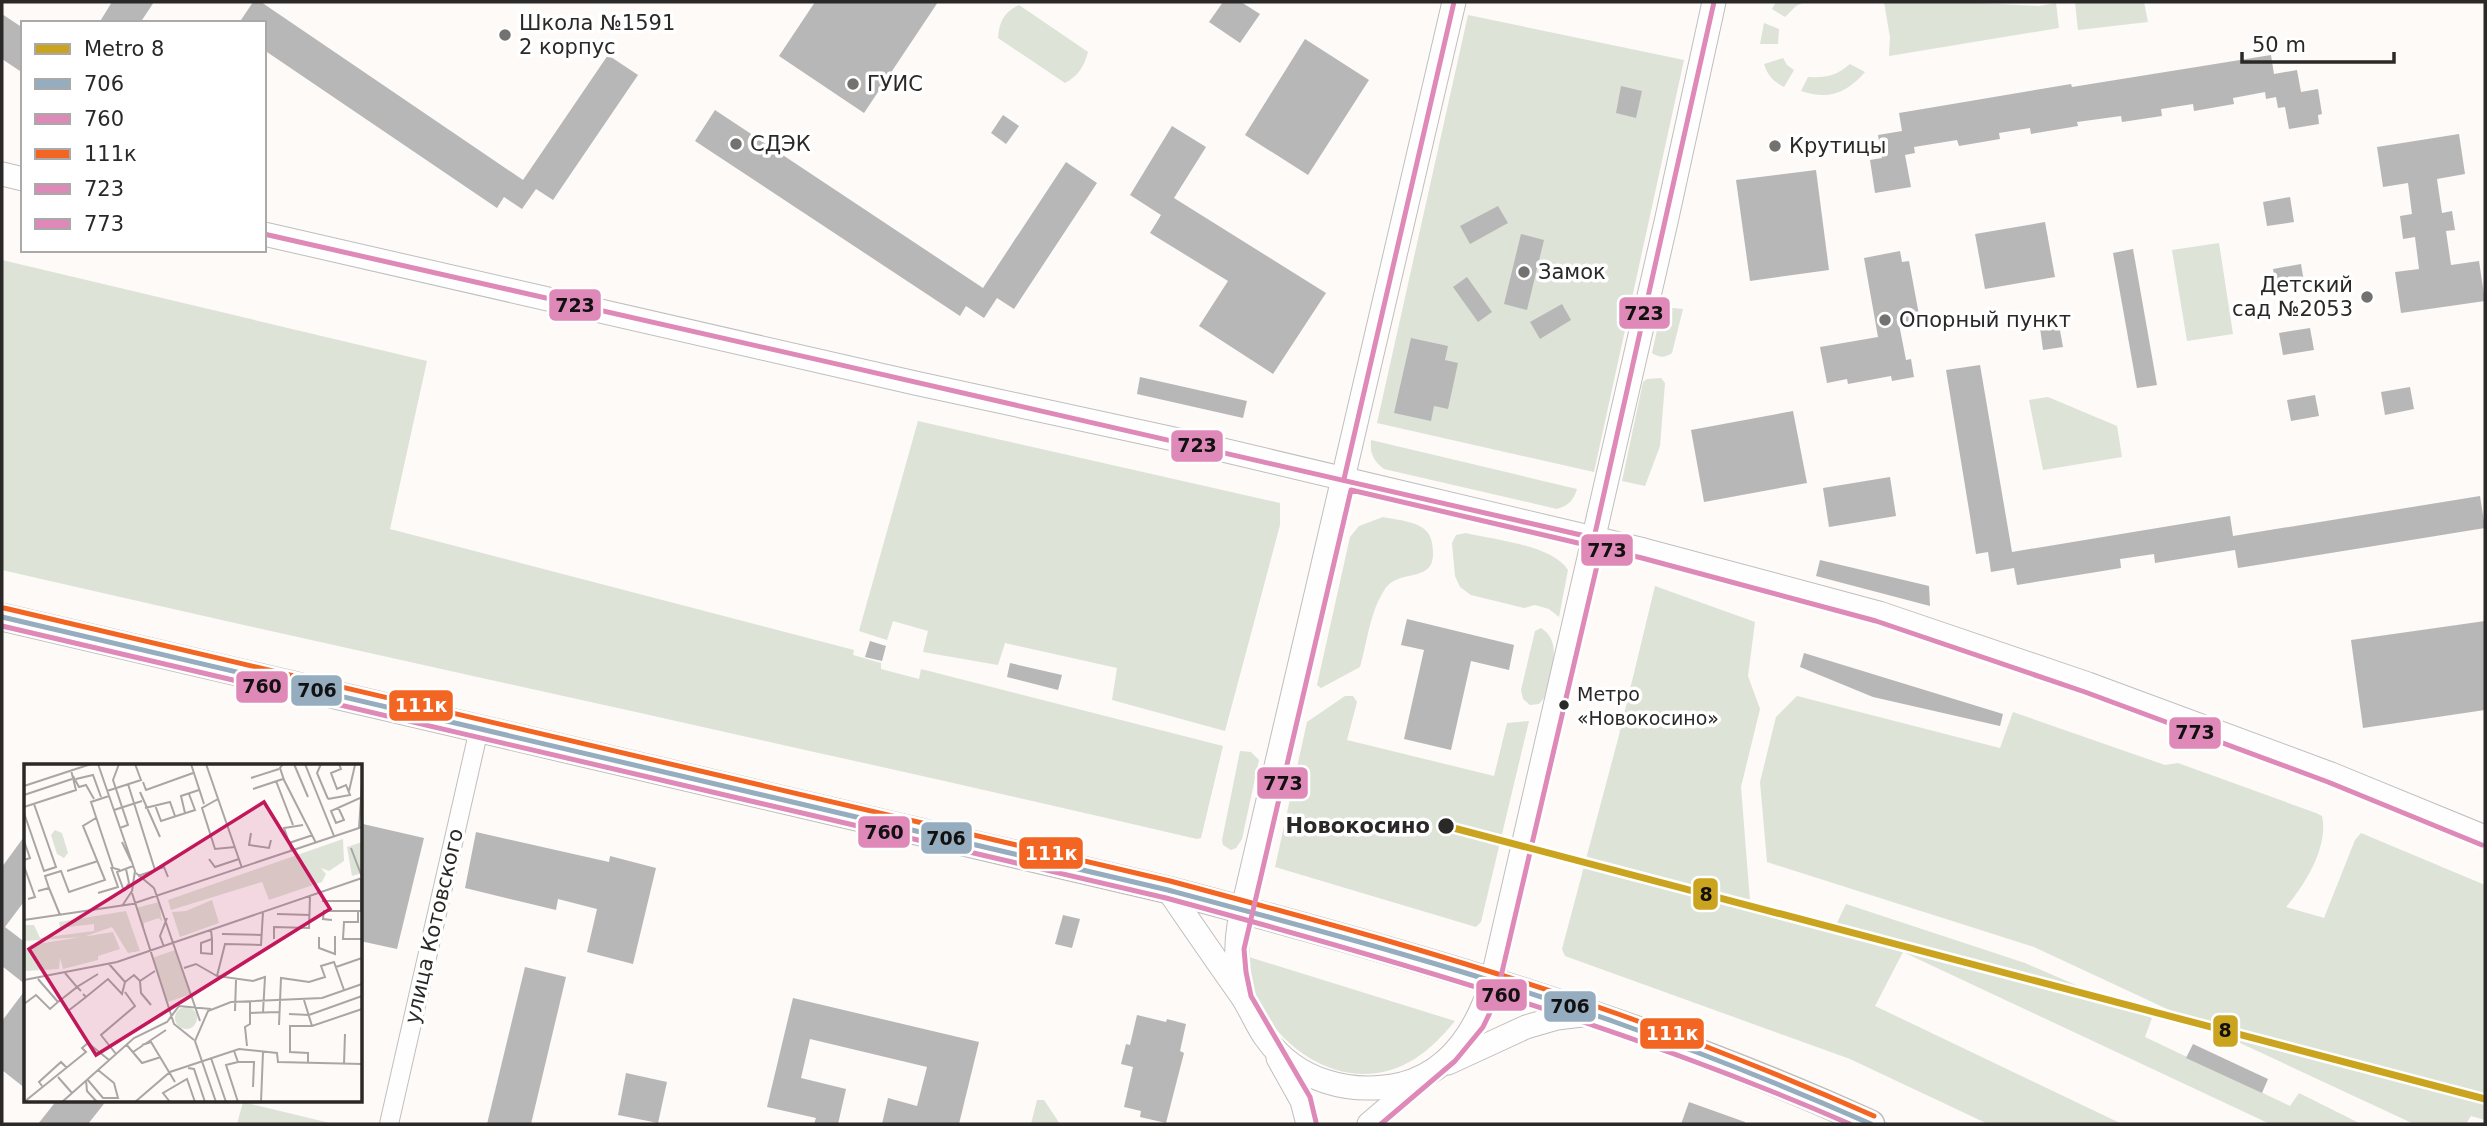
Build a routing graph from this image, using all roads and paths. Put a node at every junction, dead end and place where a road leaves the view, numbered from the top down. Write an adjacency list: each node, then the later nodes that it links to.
1 (1454, 2): 6 (street)
2 (1714, 2): 7 (street)
3 (2, 174): 4 (street)
4 (21, 179)
5 (266, 233): 6 (street)
6 (1343, 479): 7 (street); 12 (street)
7 (1594, 538): 10 (street); 13 (street)
8 (2, 617): 9 (main road)
9 (479, 729): 11 (main road); 18 (street, улица Котовского)
10 (2485, 837)
11 (1168, 890): 12 (main road); 14 (street)
12 (1243, 910): 13 (main road); 14 (street)
13 (1492, 981): 15 (main road); 17 (street)
14 (1243, 999): 16 (street)
15 (1594, 1014): 17 (street); 21 (main road)
16 (1266, 1038): 17 (street); 19 (street)
17 (1433, 1071): 20 (street)
18 (389, 1124)
19 (1308, 1124)
20 (1369, 1124)
21 (1871, 1124)

